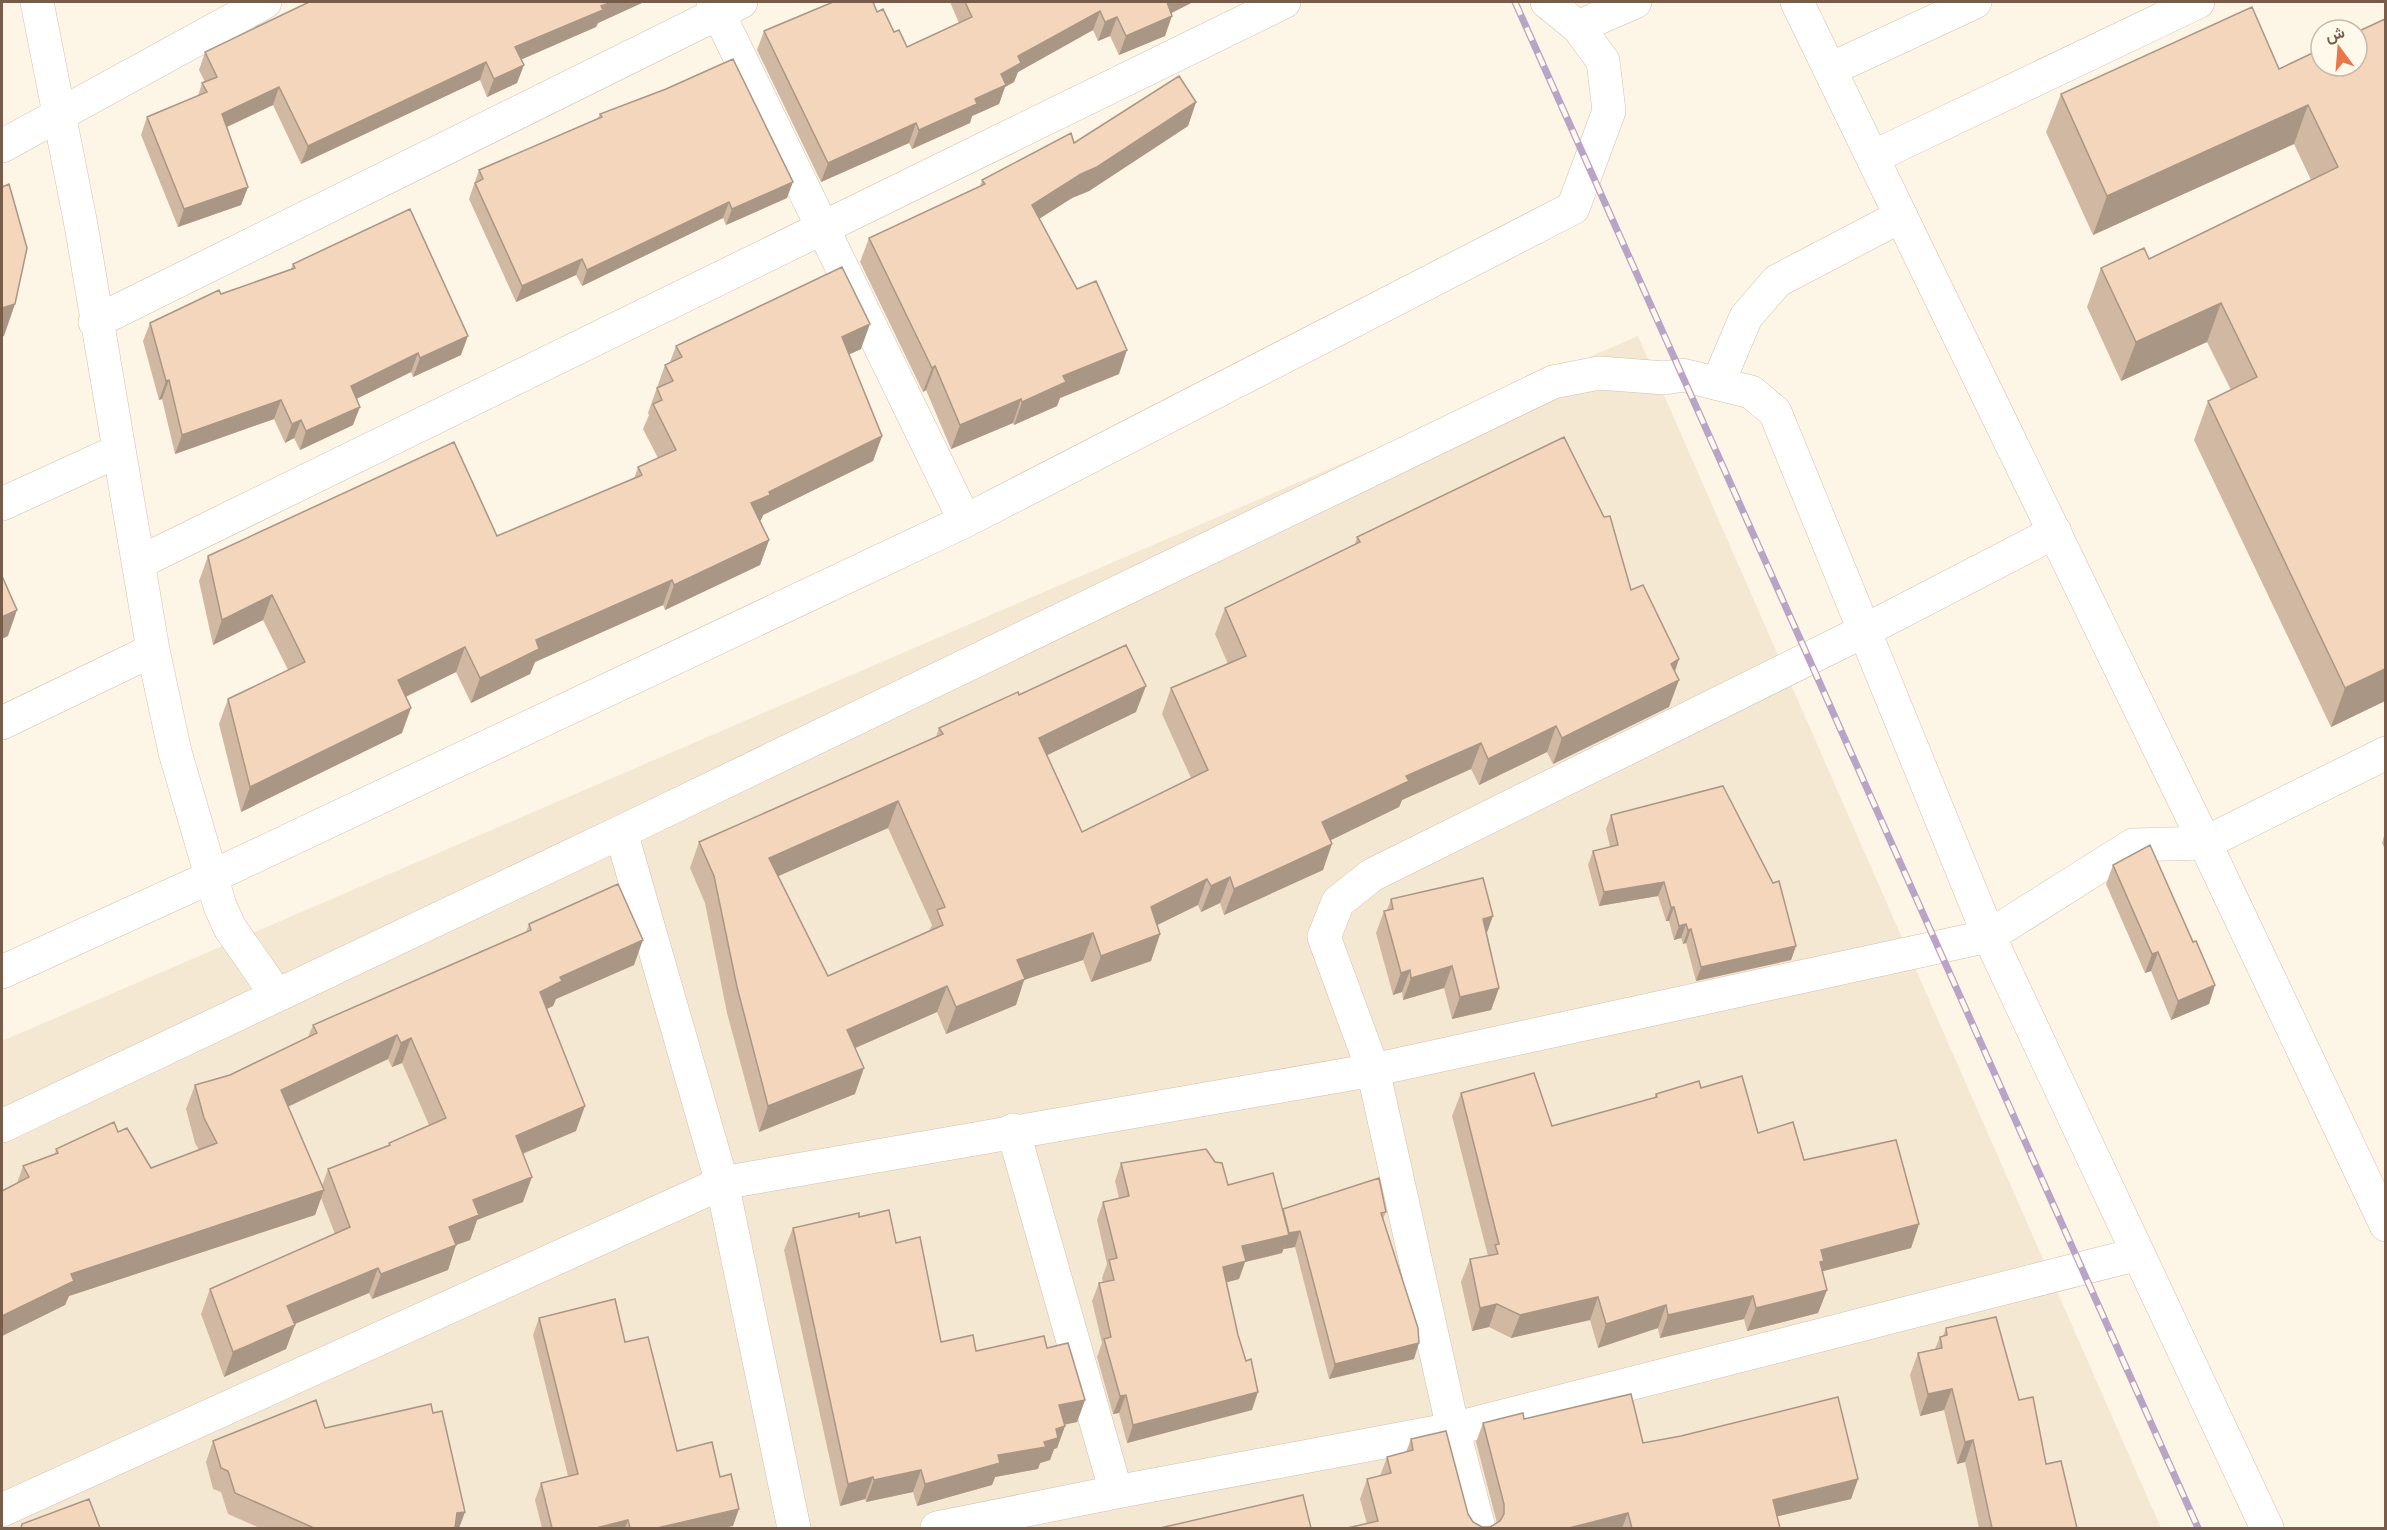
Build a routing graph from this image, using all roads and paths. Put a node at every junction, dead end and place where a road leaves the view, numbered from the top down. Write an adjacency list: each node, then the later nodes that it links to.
1 (37, 2): 12 (street)
2 (266, 2): 12 (street)
3 (1284, 2): 16 (street)
4 (1547, 2): 10 (street)
5 (1635, 2): 10 (street)
6 (1797, 2): 11 (street)
7 (1975, 2): 11 (street)
8 (2198, 2): 14 (street)
9 (724, 5): 16 (street); 17 (street)
10 (1578, 27): 21 (street)
11 (1831, 69): 14 (street)
12 (59, 114): 13 (street); 17 (street)
13 (2, 146)
14 (1873, 157): 15 (street)
15 (1901, 216): 18 (street); 22 (street)
16 (824, 227): 21 (street); 23 (street)
17 (95, 322): 19 (street)
18 (1718, 383): 24 (street); 28 (street)
19 (118, 451): 20 (street); 23 (street)
20 (2, 504)
21 (966, 521): 30 (street)
22 (2055, 532): 24 (street); 29 (street)
23 (138, 563): 25 (street)
24 (1864, 631): 31 (street); 34 (street)
25 (153, 650): 26 (street); 30 (street)
26 (2, 723)
27 (2385, 753): 29 (street)
28 (621, 832): 33 (street); 37 (street)
29 (2205, 843): 31 (street); 38 (street)
30 (211, 877): 32 (street); 33 (street)
31 (1989, 936): 34 (street); 39 (street)
32 (2, 972)
33 (276, 994): 35 (street)
34 (1372, 1070): 36 (street); 40 (street)
35 (2, 1125)
36 (1013, 1130): 37 (street); 41 (street)
37 (722, 1183): 42 (street); 43 (street)
38 (2385, 1225)
39 (2138, 1254): 40 (street); 46 (street)
40 (1453, 1429): 41 (street); 45 (street)
41 (1116, 1492): 44 (street)
42 (2, 1510)
43 (794, 1528)
44 (937, 1528)
45 (1479, 1528)
46 (2267, 1528)

